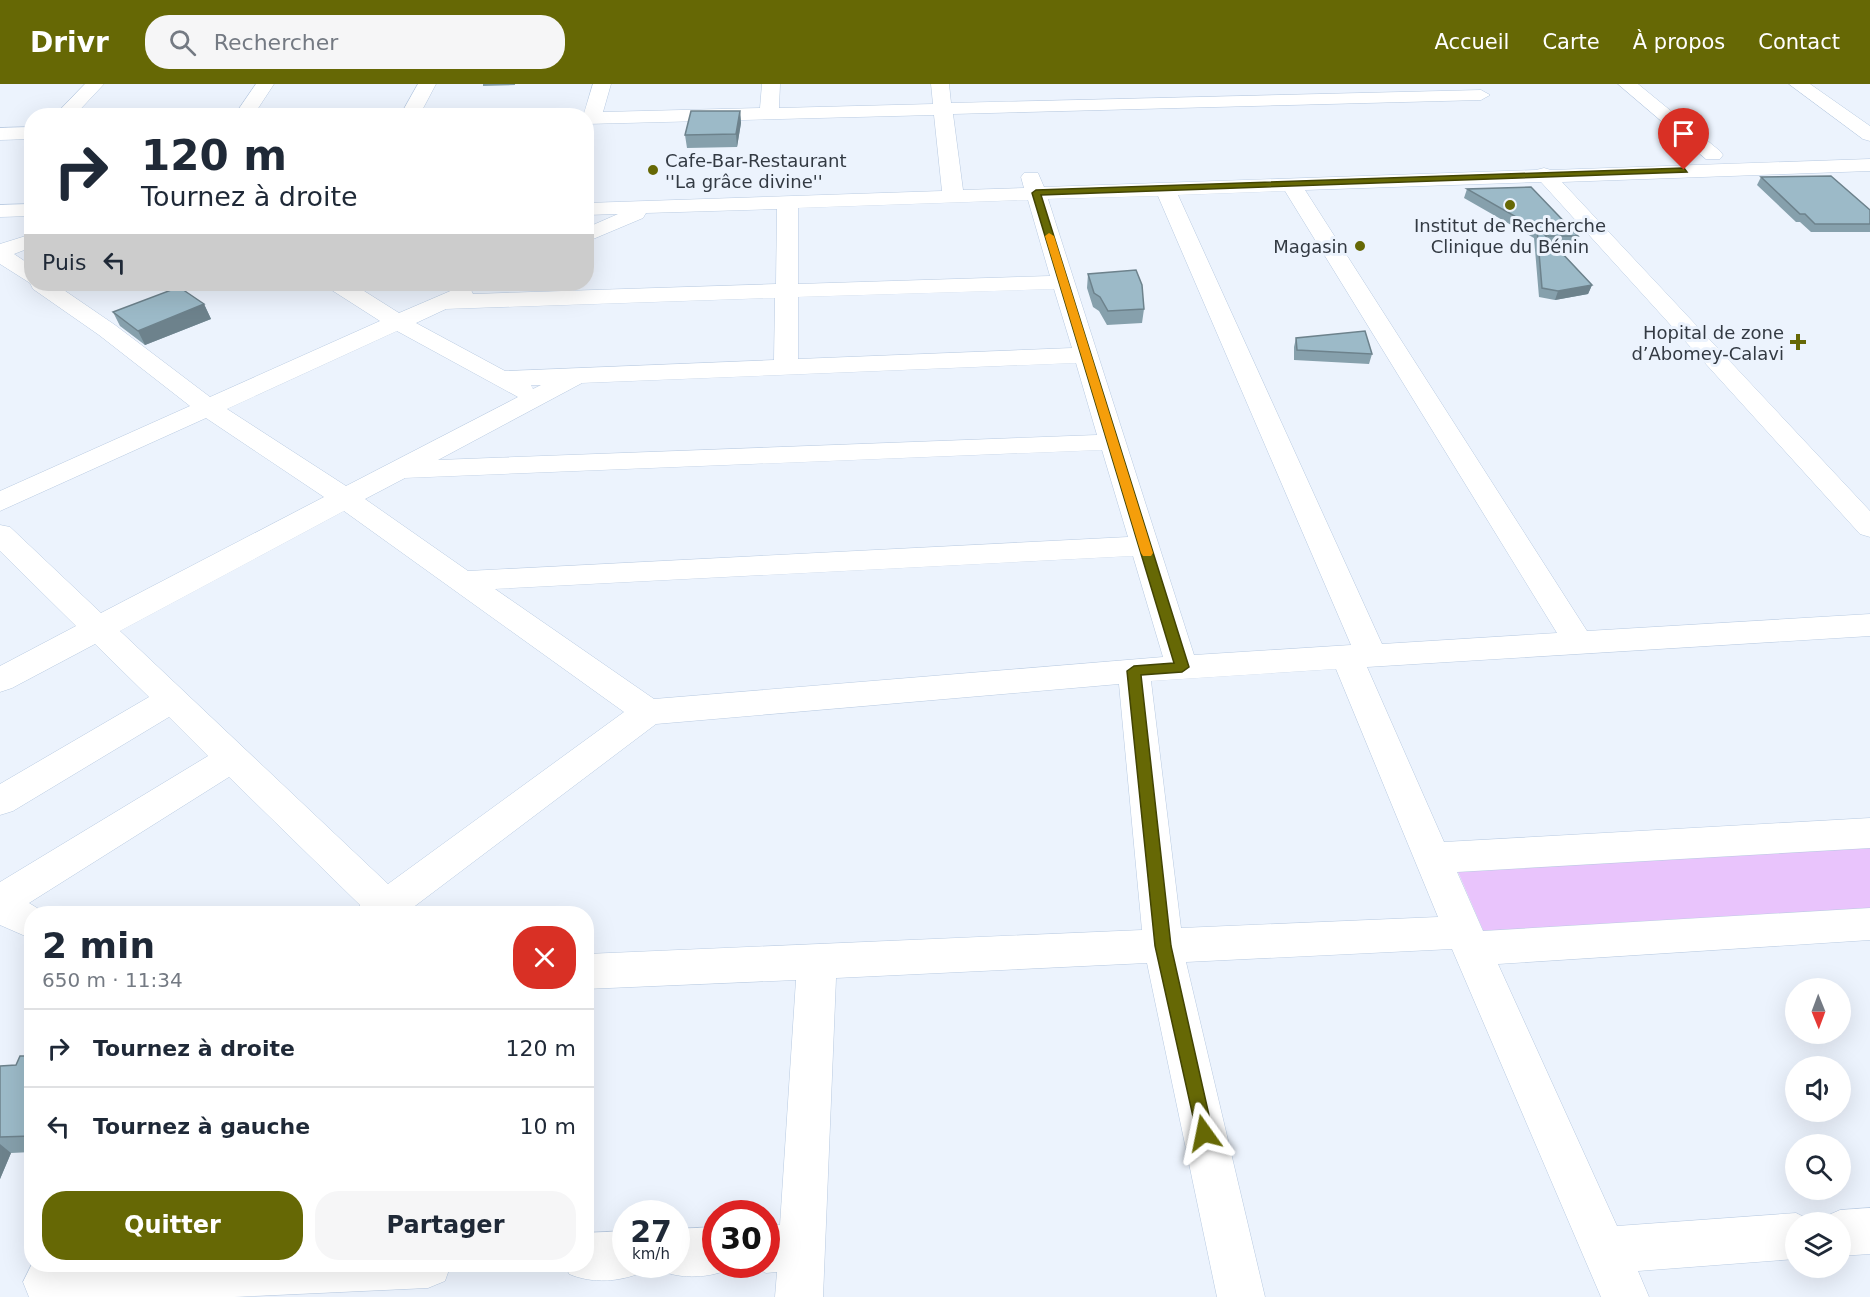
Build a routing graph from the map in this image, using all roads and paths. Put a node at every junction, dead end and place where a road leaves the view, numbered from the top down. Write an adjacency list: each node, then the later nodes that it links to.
1 (95, 84): 10 (street)
2 (265, 84): 11 (street)
3 (427, 84): 12 (street)
4 (602, 84): 13 (street)
5 (771, 84): 15 (street)
6 (940, 84): 14 (street)
7 (1472, 84): 14 (street)
8 (1627, 84): 21 (street)
9 (1798, 84): 19 (street)
10 (71, 108)
11 (248, 108)
12 (414, 108)
13 (593, 108)
14 (944, 109): 15 (street); 26 (street)
15 (769, 113): 16 (street)
16 (594, 118)
17 (24, 133): 18 (street)
18 (0, 134)
19 (1870, 135)
20 (1870, 149): 21 (street)
21 (1713, 154): 25 (street)
22 (1870, 165): 23 (street)
23 (1544, 174): 24 (street); 57 (street)
24 (1290, 183): 27 (street); 64 (street)
25 (1033, 185): 26 (street); 27 (street); 40 (street)
26 (952, 188): 28 (street); 29 (street)
27 (1165, 188): 65 (street)
28 (594, 191)
29 (788, 202): 30 (street); 44 (street)
30 (651, 207): 31 (street); 36 (street)
31 (594, 209)
32 (24, 210): 33 (street)
33 (0, 211)
34 (24, 229): 35 (street)
35 (0, 230)
36 (594, 232)
37 (24, 243): 38 (street)
38 (0, 253): 39 (street)
39 (24, 271)
40 (1063, 282): 44 (street); 47 (street)
41 (51, 291): 52 (street)
42 (349, 291): 46 (street)
43 (466, 291): 45 (street)
44 (787, 291): 45 (street); 48 (street)
45 (442, 302): 46 (street)
46 (398, 322): 50 (street); 52 (street)
47 (1086, 355): 48 (street); 53 (street)
48 (786, 367): 49 (street)
49 (577, 376): 50 (street); 51 (street)
50 (501, 379): 51 (street)
51 (536, 399): 54 (street)
52 (208, 408): 55 (street); 56 (street)
53 (1113, 442): 54 (street); 59 (street)
54 (401, 470): 55 (street)
55 (346, 498): 61 (street); 63 (street)
56 (0, 502)
57 (1870, 528)
58 (0, 534): 60 (street)
59 (1145, 546): 61 (street); 66 (street)
60 (13, 566): 63 (street)
61 (462, 581): 70 (street)
62 (1870, 625): 64 (street)
63 (98, 628): 68 (street); 69 (street)
64 (1578, 642): 65 (street)
65 (1359, 655): 66 (street); 74 (street)
66 (1182, 667): 67 (street)
67 (1134, 671): 70 (street); 82 (street)
68 (0, 680)
69 (172, 699): 71 (street); 72 (street)
70 (648, 712): 78 (street)
71 (232, 758): 75 (street); 77 (street)
72 (0, 801)
73 (1870, 833): 74 (street)
74 (1435, 858): 81 (street)
75 (0, 901)
76 (0, 906): 79 (street)
77 (380, 906)
78 (392, 906)
79 (24, 919)
80 (1870, 924): 81 (street)
81 (1468, 941): 82 (street); 87 (street)
82 (1163, 946): 83 (street); 93 (street)
83 (817, 962): 84 (street); 86 (street)
84 (594, 972)
85 (1785, 1237): 87 (street)
86 (785, 1248): 92 (street)
87 (1606, 1251): 94 (street)
88 (612, 1256): 89 (street)
89 (594, 1257)
90 (249, 1272): 91 (street)
91 (47, 1281)
92 (799, 1297)
93 (1241, 1297)
94 (1625, 1297)

